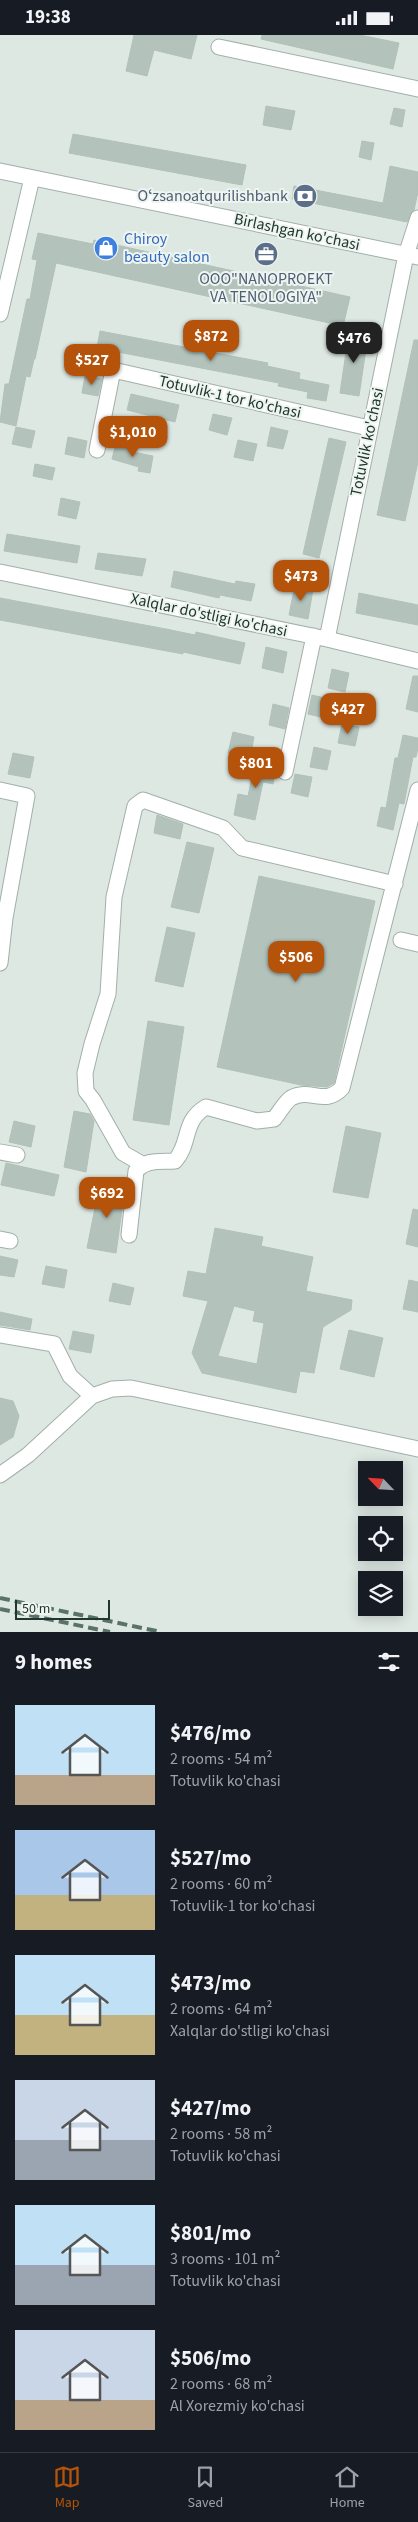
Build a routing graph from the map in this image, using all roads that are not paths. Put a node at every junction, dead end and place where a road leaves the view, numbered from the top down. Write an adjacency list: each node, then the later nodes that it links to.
1 (219, 47): 2 (street)
2 (418, 89)
3 (0, 171): 4 (street, Birlashgan ko'chasi)
4 (32, 178): 6 (street, Birlashgan ko'chasi); 7 (street)
5 (418, 218): 6 (street, Totuvlik ko'chasi)
6 (412, 256): 8 (street, Totuvlik ko'chasi)
7 (0, 314)
8 (369, 429): 9 (street, Totuvlik-1 tor ko'chasi); 11 (street, Totuvlik ko'chasi)
9 (97, 450)
10 (0, 572): 11 (street, Xalqlar do'stligi ko'chasi)
11 (321, 637): 12 (street, Xalqlar do'stligi ko'chasi); 13 (street, Totuvlik ko'chasi)
12 (418, 661)
13 (285, 772)
14 (0, 790): 17 (street)
15 (418, 790): 16 (street)
16 (395, 884): 23 (street); 23 (street)
17 (2, 918): 20 (street)
18 (401, 940): 19 (street)
19 (418, 944)
20 (0, 963)
21 (0, 1152): 22 (street)
22 (18, 1155)
23 (142, 1164): 24 (street)
24 (129, 1235)
25 (0, 1335): 26 (street)
26 (92, 1396): 27 (street); 28 (street)
27 (418, 1449)
28 (0, 1475)

